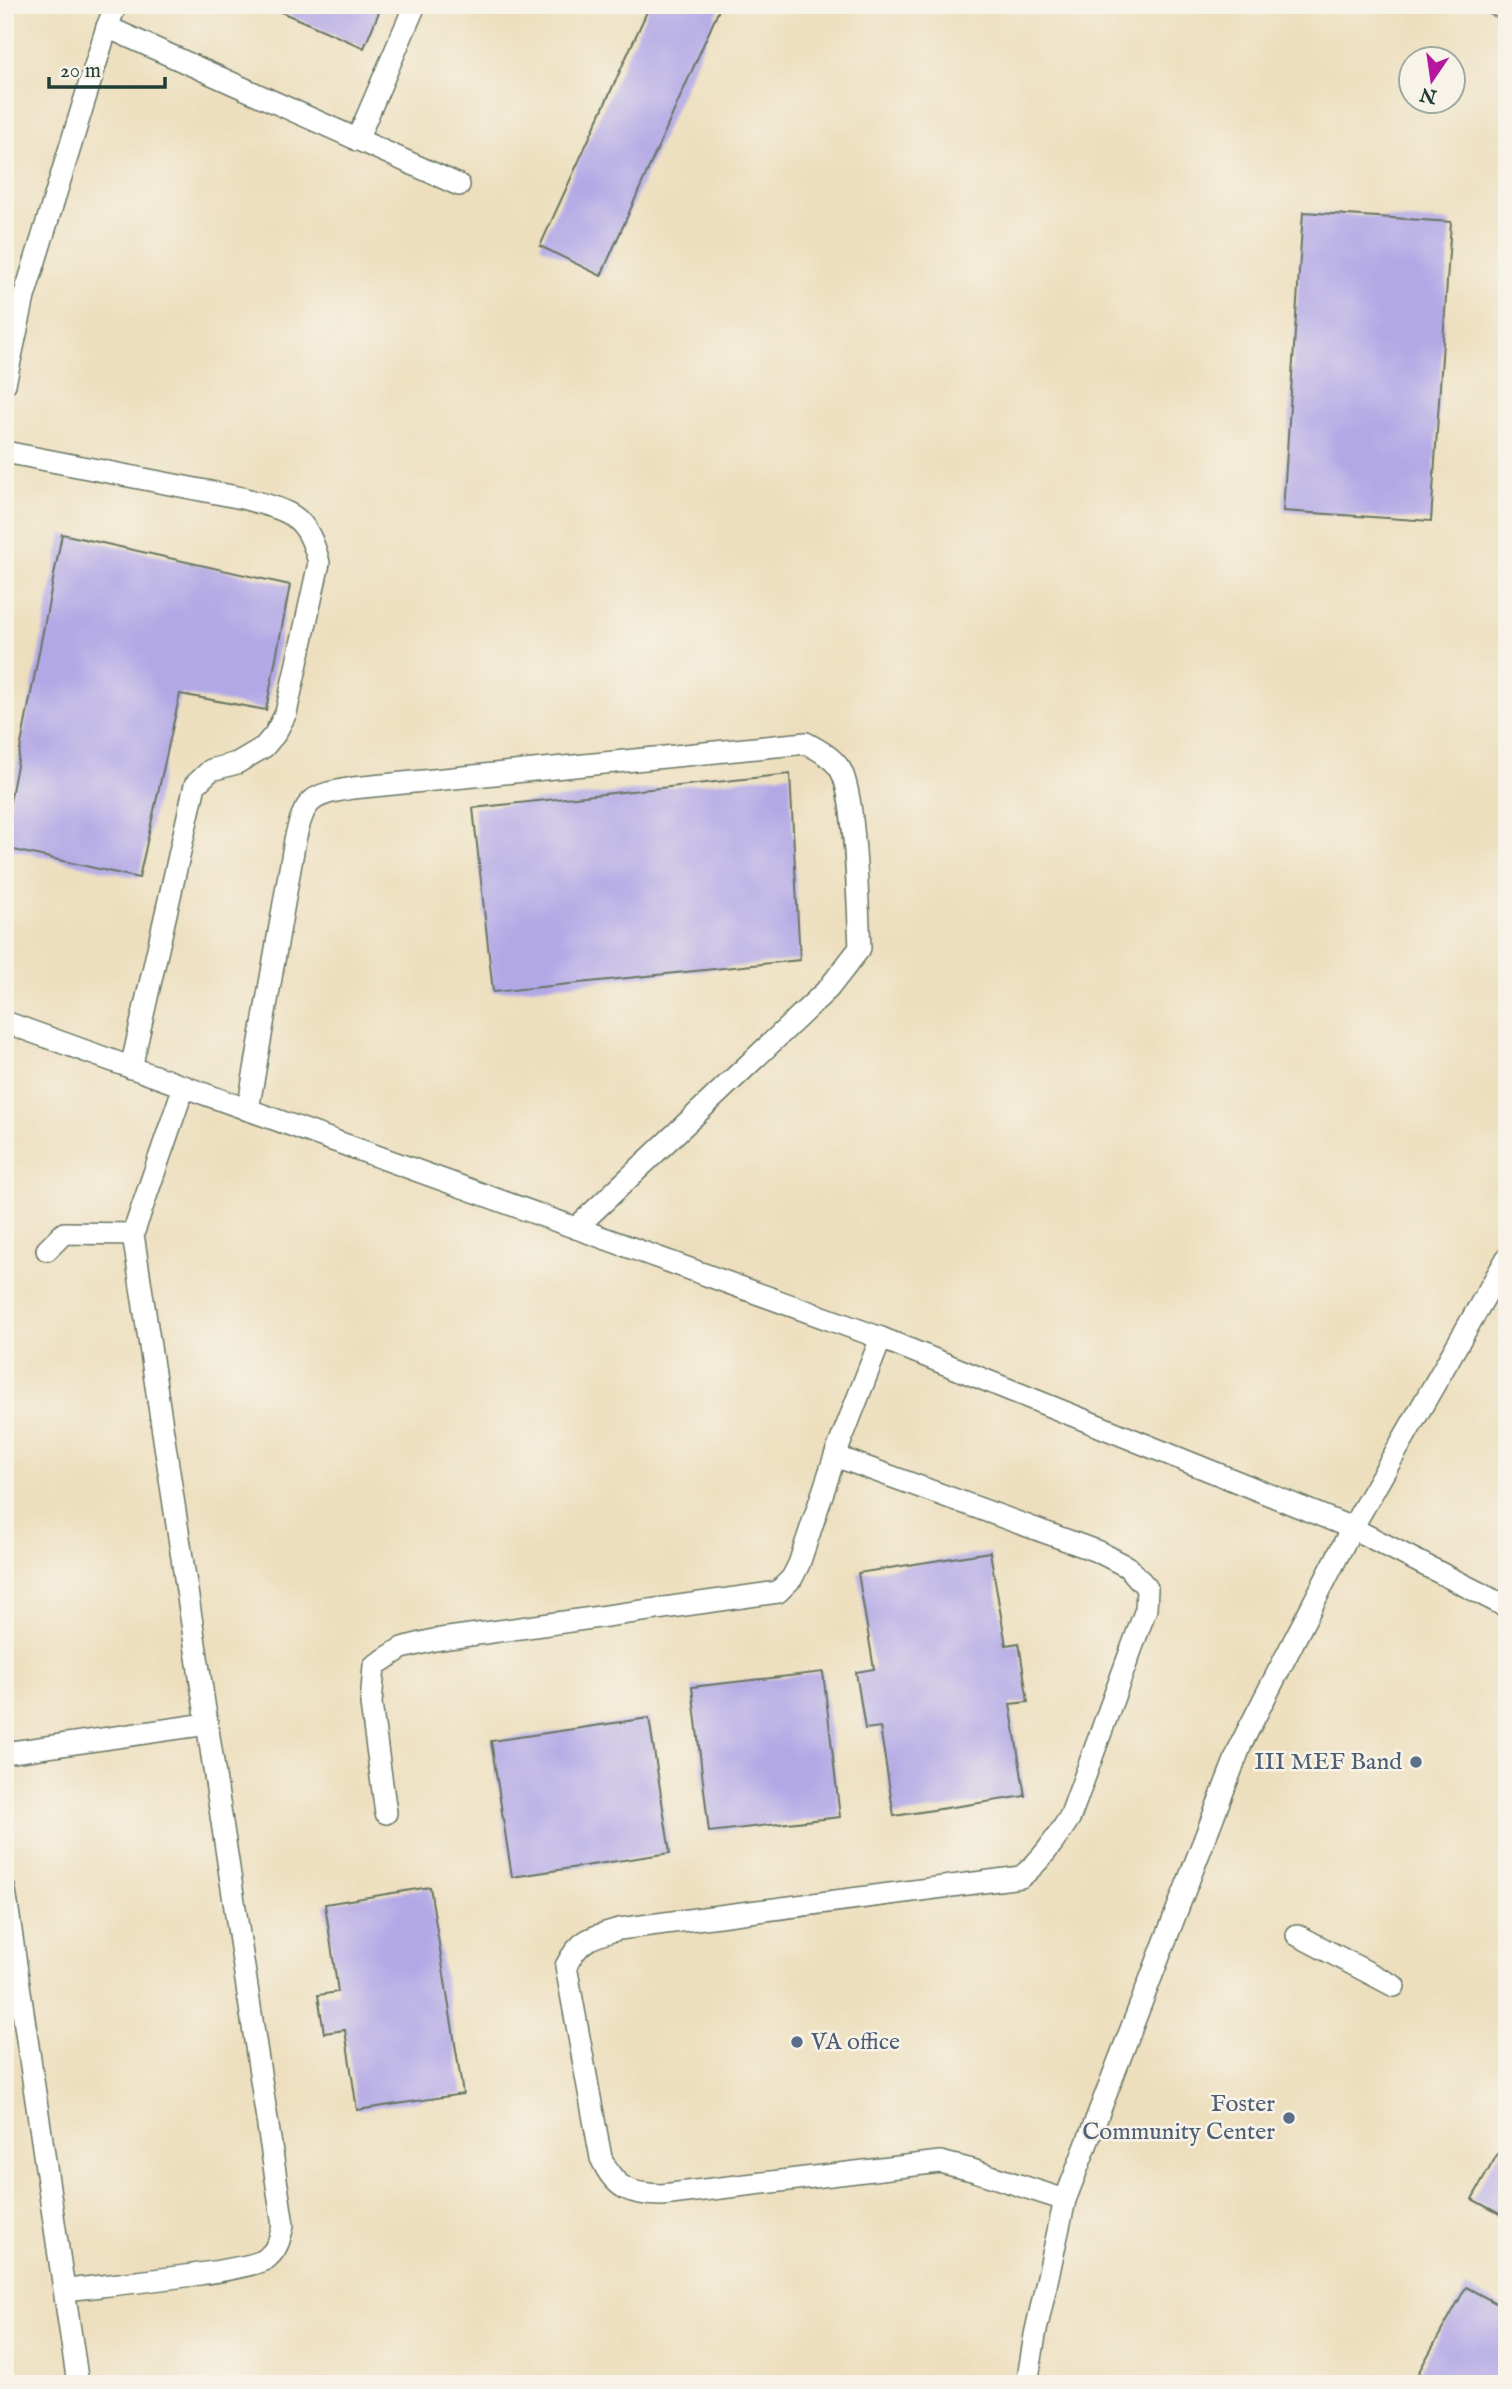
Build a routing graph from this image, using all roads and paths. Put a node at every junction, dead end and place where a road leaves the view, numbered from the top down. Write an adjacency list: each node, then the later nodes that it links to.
1 (116, 5): 5 (lane)
2 (415, 5): 6 (lane)
3 (1496, 5): 4 (lane)
4 (1507, 9)
5 (107, 27): 6 (lane); 8 (lane)
6 (357, 140): 7 (lane)
7 (459, 185)
8 (5, 384)
9 (5, 452): 11 (lane)
10 (5, 1022): 11 (lane)
11 (131, 1068): 12 (lane)
12 (184, 1086): 13 (lane); 15 (lane)
13 (248, 1110): 14 (lane); 14 (lane)
14 (576, 1228): 18 (lane)
15 (133, 1234): 16 (lane); 22 (lane)
16 (47, 1250)
17 (1507, 1258): 20 (lane)
18 (881, 1338): 19 (lane); 20 (lane)
19 (835, 1456): 24 (lane); 28 (lane)
20 (1352, 1528): 21 (lane); 28 (lane)
21 (1507, 1607)
22 (207, 1724): 23 (lane); 29 (lane)
23 (5, 1753)
24 (386, 1814)
25 (5, 1890): 29 (lane)
26 (1297, 1935): 27 (lane)
27 (1394, 1986)
28 (1065, 2200): 31 (lane)
29 (66, 2290): 30 (lane)
30 (78, 2384)
31 (1027, 2384)

